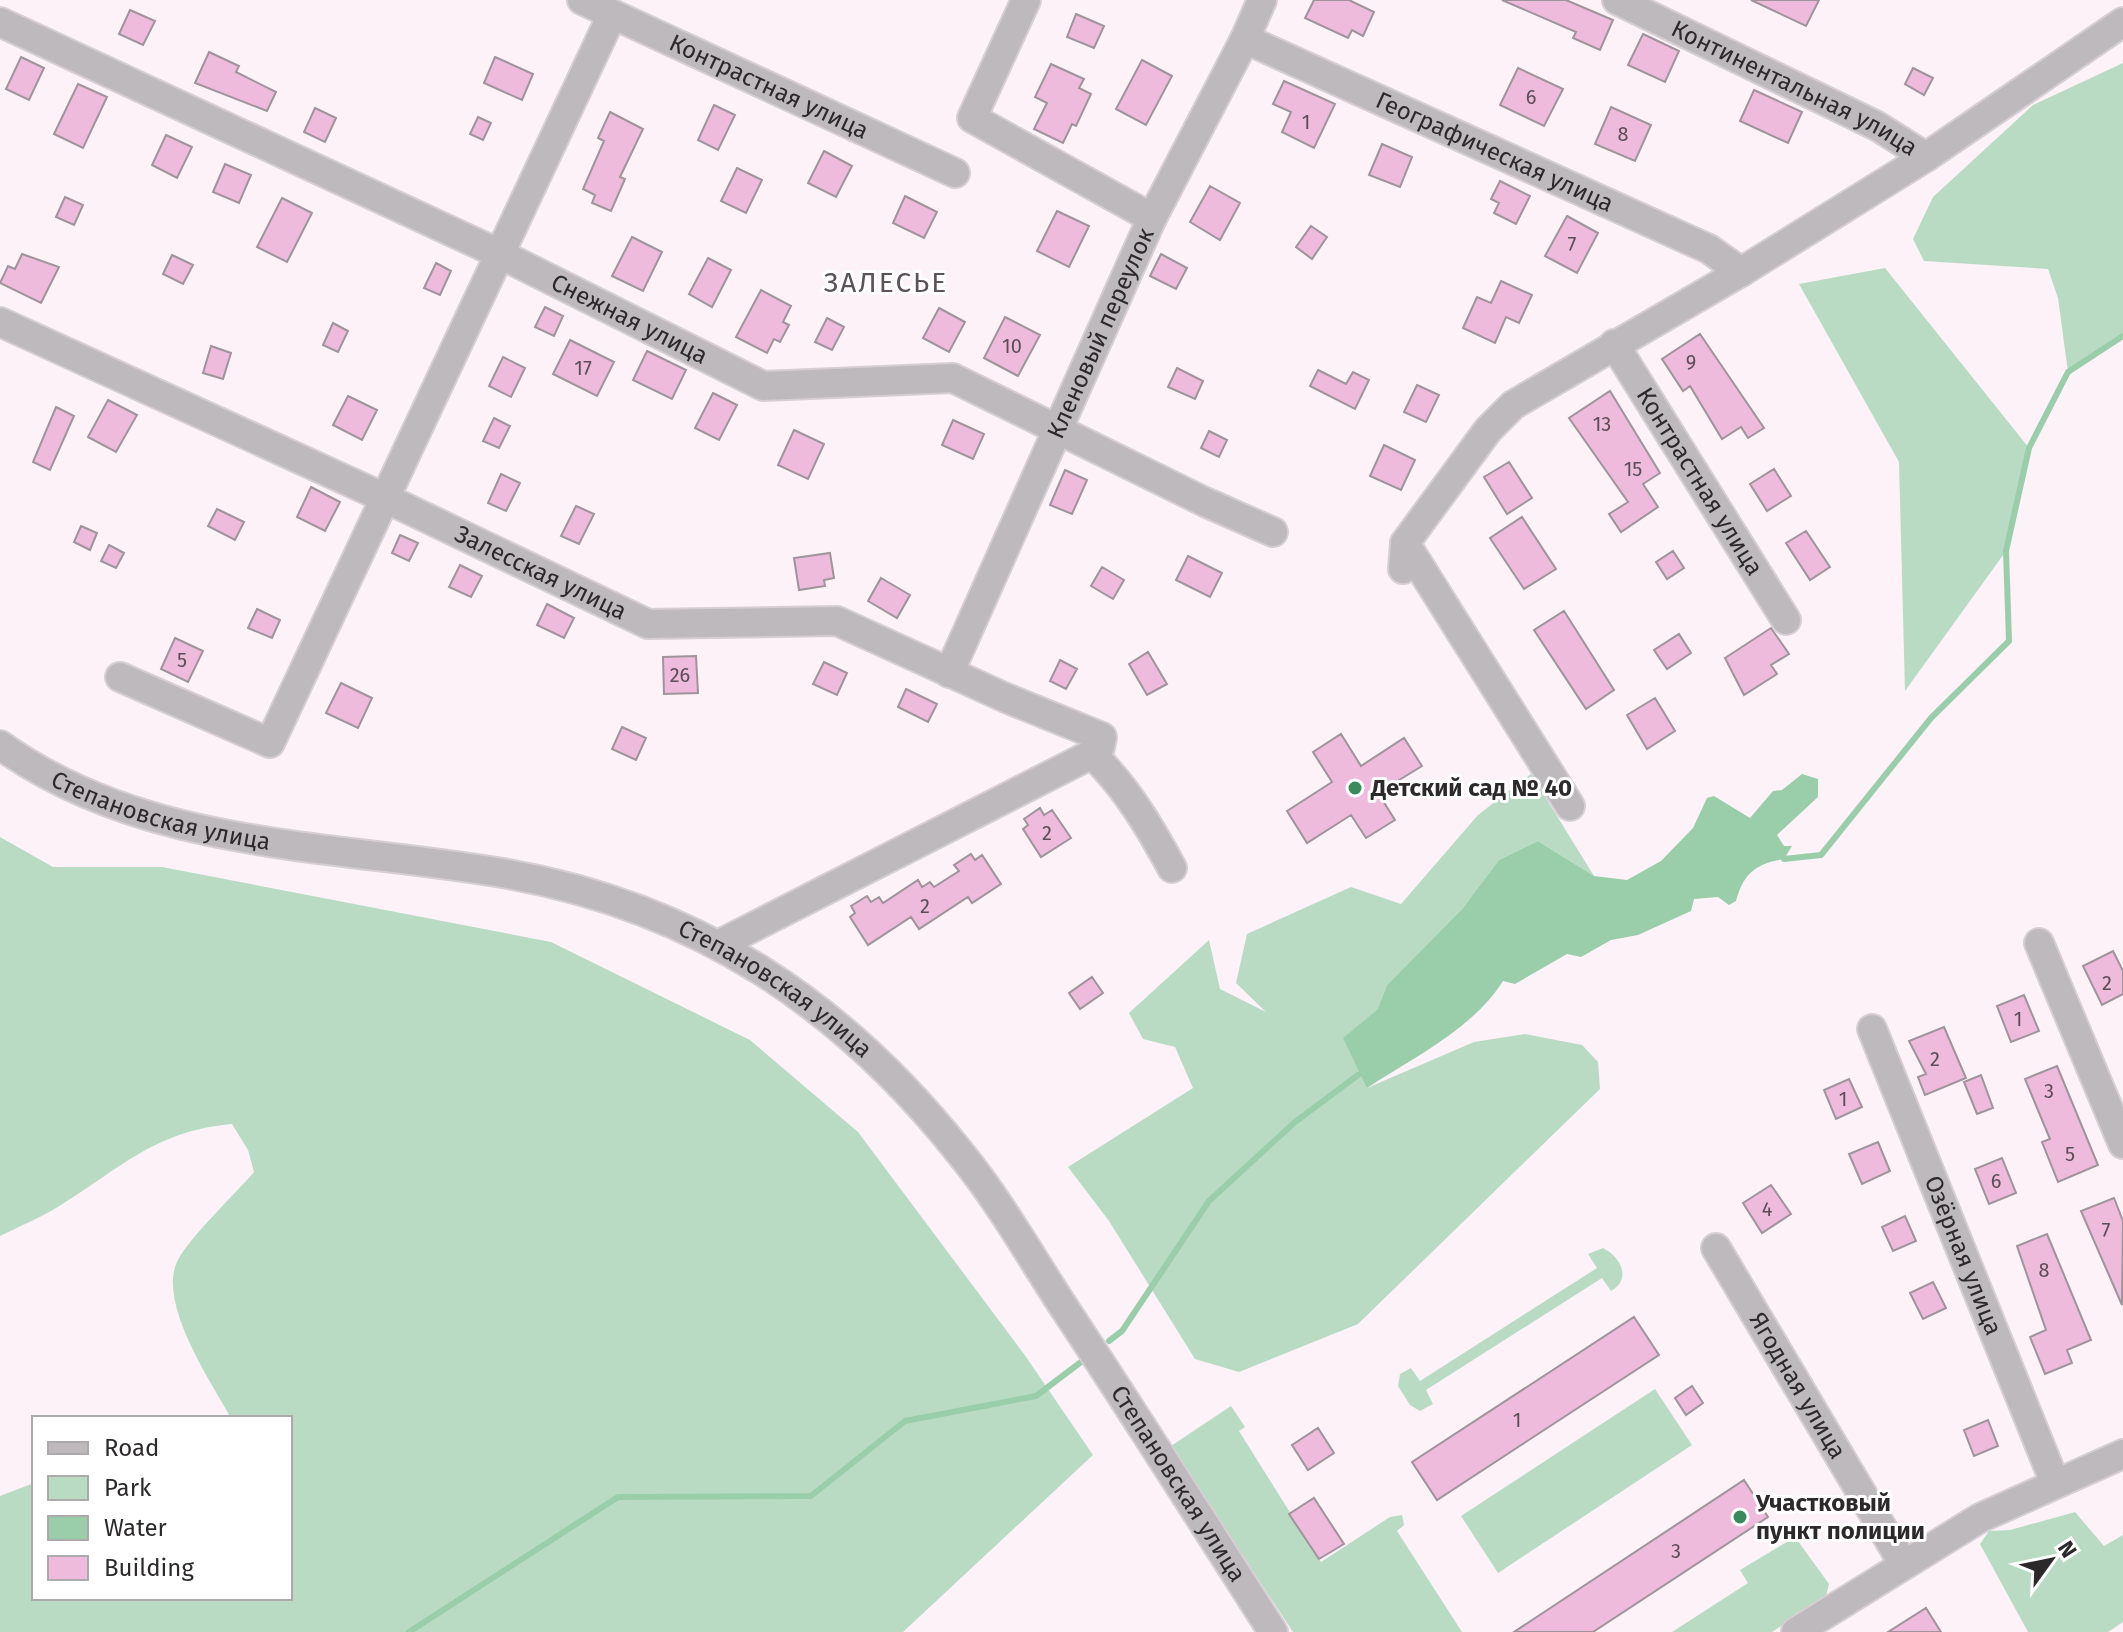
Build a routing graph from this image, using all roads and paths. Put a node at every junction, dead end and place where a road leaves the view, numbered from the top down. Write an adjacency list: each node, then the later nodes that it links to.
1 (582, 0): 5 (street, Контрастная улица)
2 (1026, 0): 11 (street)
3 (1262, 0): 8 (street, Кленовый переулок)
4 (1617, 0): 9 (street, Континентальная улица)
5 (612, 15): 10 (street, Контрастная улица); 12 (street)
6 (6, 20): 12 (street, Снежная улица)
7 (2123, 22): 9 (street)
8 (1245, 39): 11 (street, Кленовый переулок); 13 (street, Географическая улица)
9 (1926, 157): 13 (street)
10 (955, 173)
11 (1152, 218): 16 (street, Кленовый переулок)
12 (502, 255): 16 (street, Снежная улица); 17 (street)
13 (1741, 272): 15 (street)
14 (0, 322): 17 (street, Залесская улица)
15 (1614, 344): 19 (street, Контрастная улица); 24 (street)
16 (1055, 430): 18 (street, Снежная улица); 20 (street, Кленовый переулок)
17 (385, 498): 20 (street, Залесская улица); 21 (street)
18 (1273, 532)
19 (1786, 620)
20 (949, 673): 23 (street, Залесская улица)
21 (120, 677)
22 (0, 745): 27 (street, Степановская улица)
23 (1097, 745): 25 (street); 27 (street)
24 (1570, 806)
25 (1172, 868)
26 (2039, 943): 29 (street)
27 (718, 945): 34 (street, Степановская улица)
28 (1872, 1029): 32 (street, Озёрная улица)
29 (2123, 1144)
30 (1716, 1248): 33 (street, Ягодная улица)
31 (2123, 1454): 32 (street)
32 (2055, 1483): 33 (street)
33 (1903, 1563): 35 (street)
34 (1273, 1632)
35 (1796, 1632)

